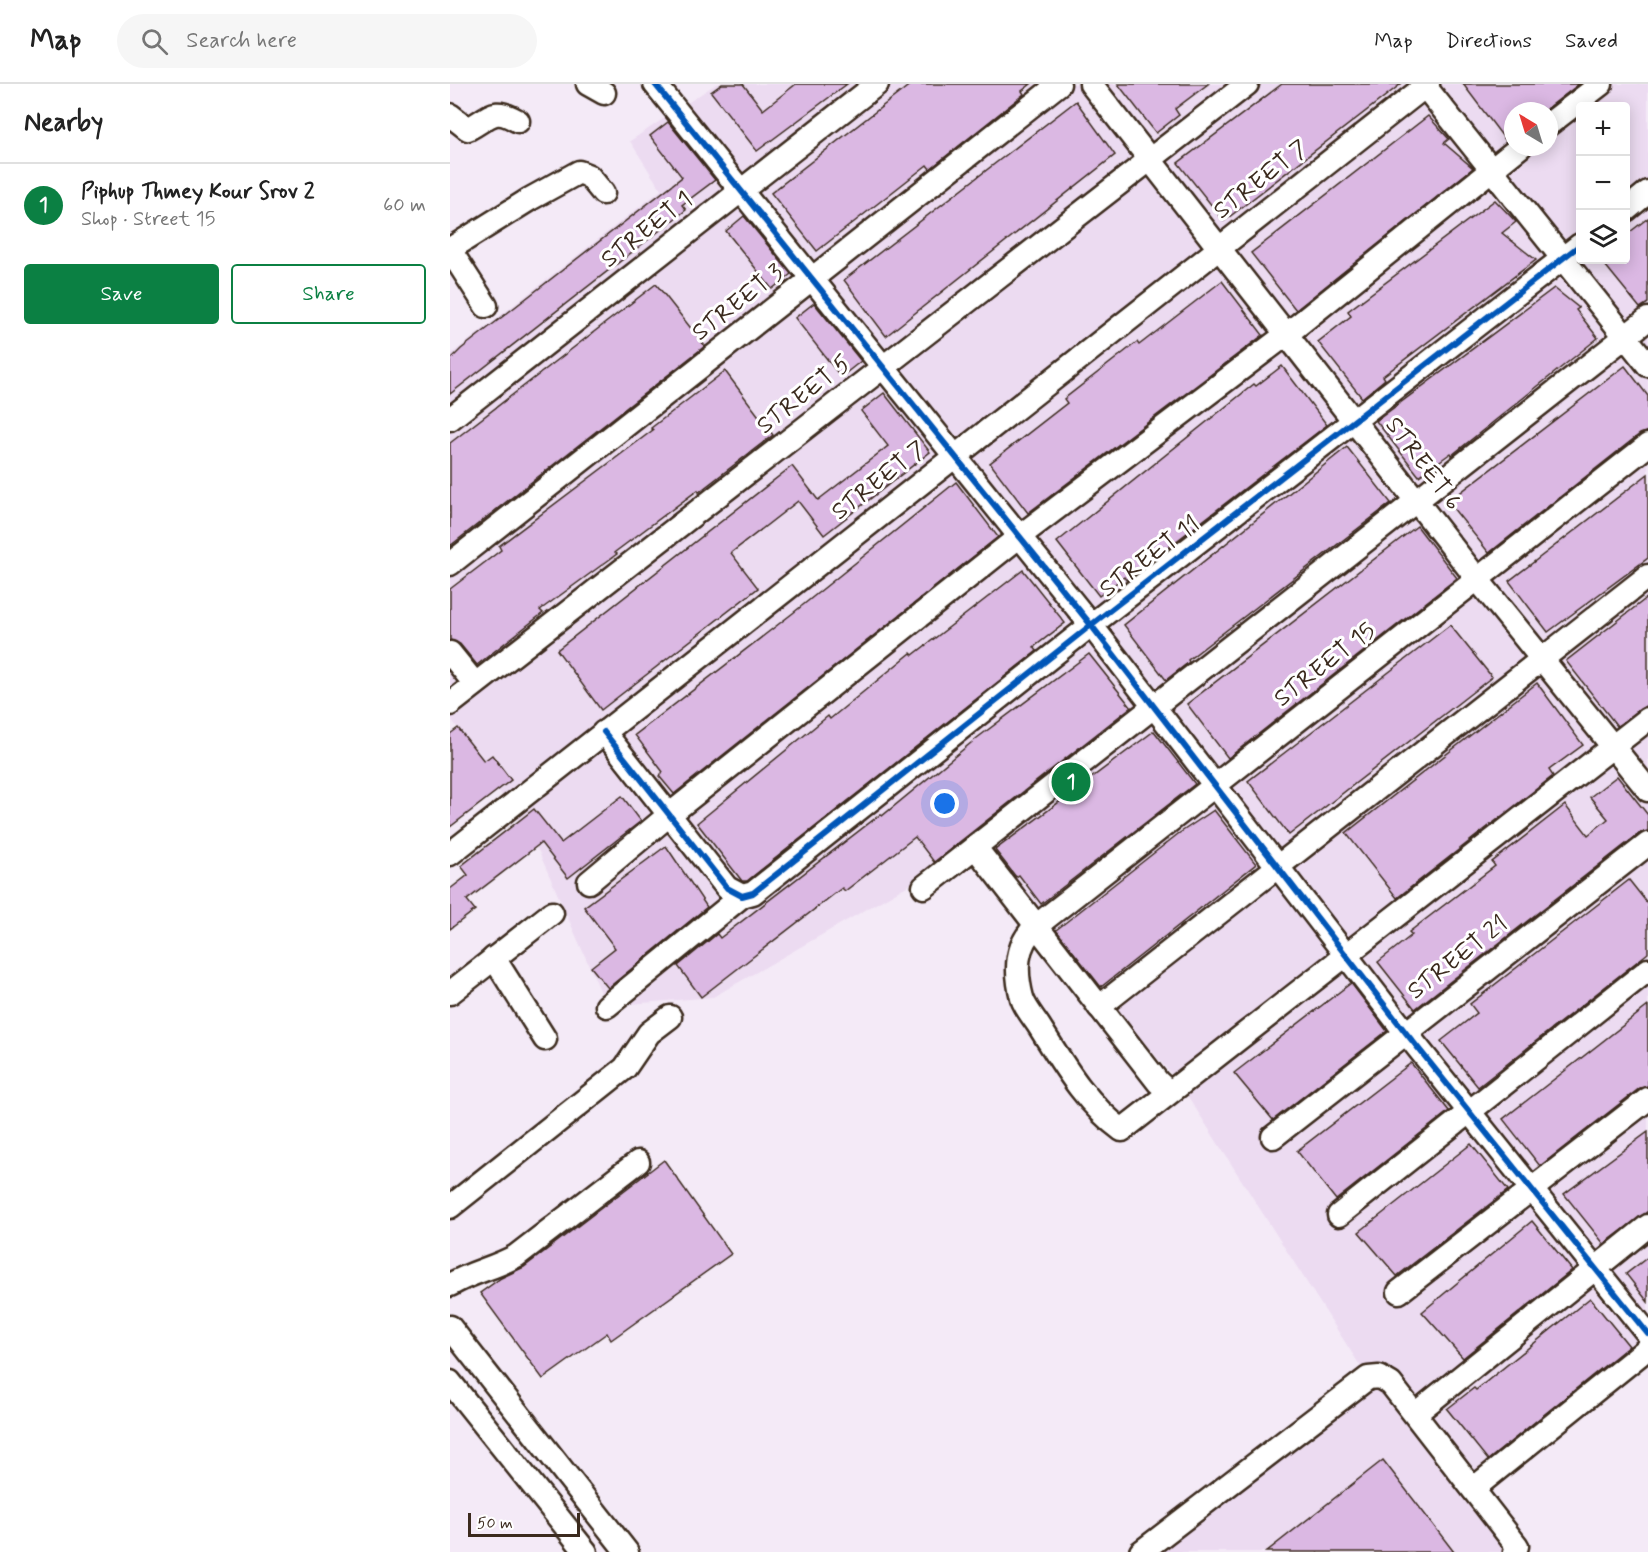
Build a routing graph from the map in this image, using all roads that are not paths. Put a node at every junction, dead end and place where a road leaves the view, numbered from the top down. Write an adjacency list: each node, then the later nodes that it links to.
1 (655, 84): 14 (street)
2 (877, 84): 14 (street, STREET 1)
3 (1059, 84): 22 (street, STREET 3)
4 (1091, 84): 12 (street, STREET 6)
5 (1247, 84): 12 (street, STREET 5)
6 (1601, 84): 9 (street)
7 (1425, 85): 13 (street); 18 (street, STREET 7)
8 (450, 115): 10 (street)
9 (1558, 117)
10 (518, 122)
11 (1508, 156): 13 (street)
12 (1149, 160): 18 (street, STREET 6); 28 (street, STREET 5)
13 (1493, 168): 21 (street); 25 (street)
14 (741, 190): 22 (street); 29 (street, STREET 1)
15 (603, 192): 19 (street)
16 (1648, 192): 17 (street)
17 (1630, 207)
18 (1220, 247): 25 (street, STREET 6); 32 (street, STREET 7)
19 (450, 249): 23 (street)
20 (1576, 249): 21 (street, STREET 11)
21 (1563, 259): 26 (street); 30 (street, STREET 11)
22 (812, 279): 28 (street); 35 (street, STREET 3)
23 (486, 306)
24 (1648, 319): 26 (street)
25 (1287, 334): 30 (street, STREET 6); 34 (street)
26 (1626, 336): 27 (street); 33 (street)
27 (1648, 365)
28 (883, 367): 32 (street); 41 (street, STREET 5)
29 (450, 419)
30 (1356, 421): 33 (street, STREET 6); 38 (street, STREET 11)
31 (1648, 445): 37 (street, STREET 15)
32 (955, 456): 34 (street); 45 (street, STREET 7)
33 (1418, 502): 37 (street, STREET 6); 43 (street)
34 (1020, 536): 38 (street); 49 (street)
35 (450, 564)
36 (1648, 576): 40 (street)
37 (1478, 579): 40 (street, STREET 6); 47 (street, STREET 15)
38 (1091, 625): 43 (street); 56 (street, STREET 11)
39 (450, 653): 41 (street)
40 (1541, 659): 46 (street, STREET 6); 53 (street)
41 (475, 684): 42 (street, STREET 5)
42 (450, 704)
43 (1155, 706): 47 (street); 51 (street)
44 (1648, 719): 46 (street)
45 (604, 732): 49 (street); 52 (street, STREET 7)
46 (1614, 746): 48 (street, STREET 6); 59 (street)
47 (1216, 785): 53 (street); 58 (street, STREET 15)
48 (1648, 790)
49 (669, 814): 54 (street); 56 (street)
50 (1648, 844): 66 (street, STREET 21)
51 (975, 847): 55 (street); 58 (street)
52 (450, 854)
53 (1279, 866): 59 (street); 64 (street)
54 (589, 882)
55 (924, 887)
56 (742, 896): 63 (street, STREET 11)
57 (552, 913): 60 (street)
58 (1036, 926): 64 (street); 68 (street, STREET 15)
59 (1347, 953): 66 (street); 68 (street)
60 (494, 958): 62 (street); 67 (street)
61 (1648, 970): 70 (street)
62 (450, 993)
63 (607, 1006)
64 (1099, 1007): 68 (street)
65 (670, 1017): 74 (street)
66 (1406, 1033): 70 (street); 71 (street, STREET 21)
67 (545, 1039)
68 (1169, 1092)
69 (1648, 1099): 73 (street)
70 (1470, 1112): 73 (street); 75 (street)
71 (1273, 1137)
72 (638, 1162): 78 (street)
73 (1532, 1190): 77 (street); 79 (street)
74 (450, 1207)
75 (1339, 1215)
76 (1648, 1226): 77 (street)
77 (1593, 1269): 81 (street); 86 (street)
78 (450, 1285)
79 (1399, 1292)
80 (450, 1327): 83 (street)
81 (1648, 1334)
82 (1648, 1348): 87 (street)
83 (472, 1356): 84 (street); 89 (street)
84 (450, 1374)
85 (450, 1382): 88 (street)
86 (1415, 1414): 87 (street); 90 (street)
87 (1473, 1489): 91 (street)
88 (586, 1552)
89 (627, 1552)
90 (1141, 1552)
91 (1515, 1552)

